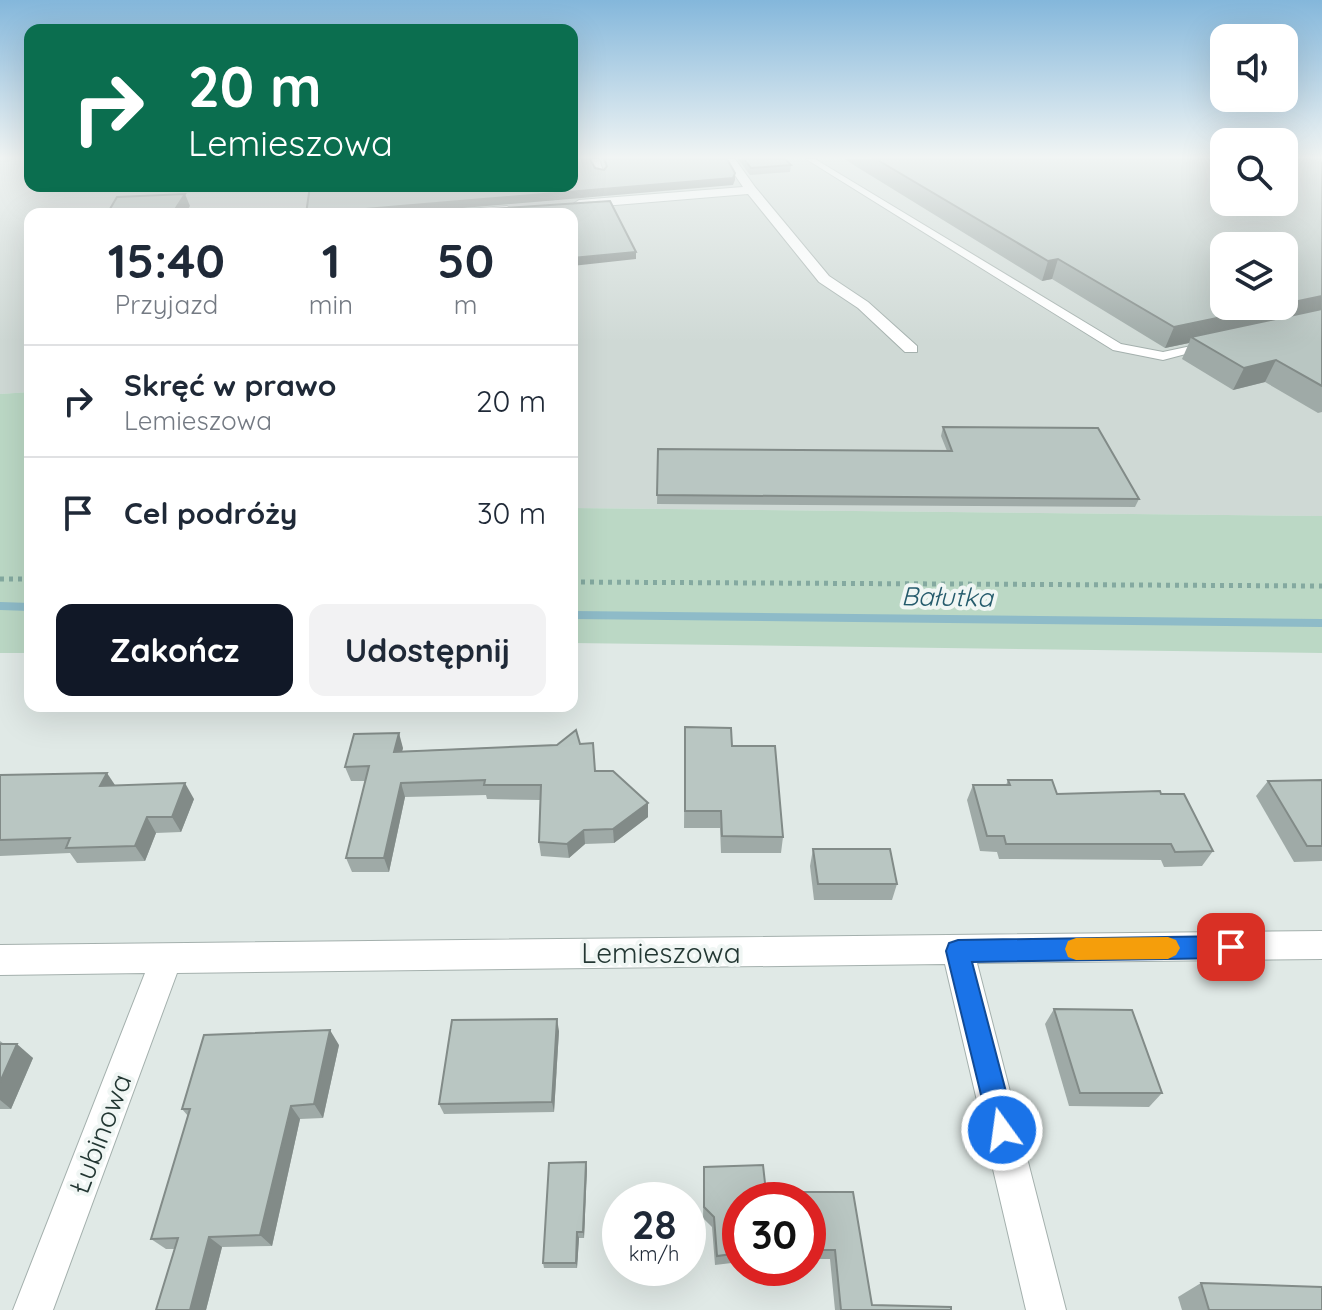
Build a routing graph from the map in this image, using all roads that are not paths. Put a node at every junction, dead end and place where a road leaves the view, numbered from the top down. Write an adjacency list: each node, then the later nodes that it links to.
1 (776, 220): 4 (street)
2 (910, 220): 3 (lane)
3 (1220, 343)
4 (911, 349)
5 (1322, 945): 6 (street, Lemieszowa)
6 (958, 951): 7 (street, Lemieszowa); 10 (street)
7 (167, 958): 8 (street, Lemieszowa); 9 (street, Łubinowa)
8 (0, 960)
9 (33, 1310)
10 (1046, 1310)

